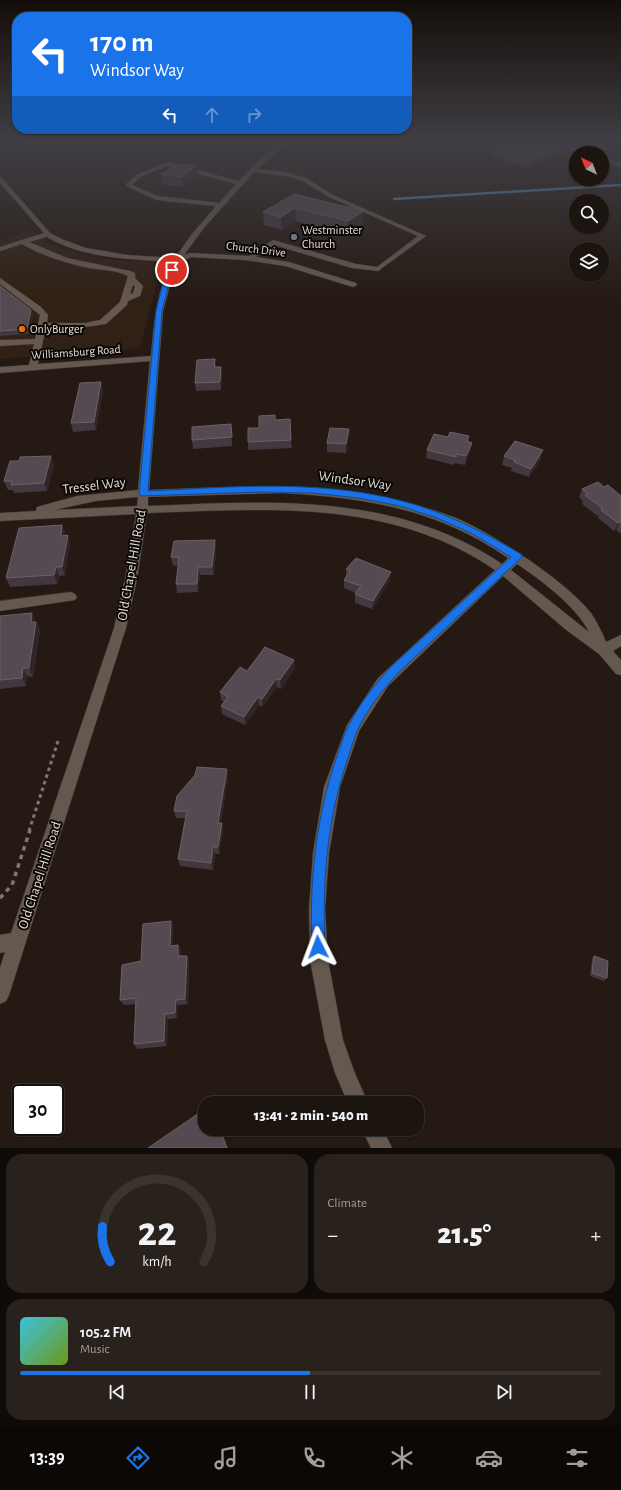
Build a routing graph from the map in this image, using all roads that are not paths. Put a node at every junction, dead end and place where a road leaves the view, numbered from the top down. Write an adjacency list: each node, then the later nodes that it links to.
1 (12, 194): 6 (street)
2 (147, 194): 5 (street)
3 (230, 194): 5 (street, Old Chapel Hill Road)
4 (328, 194): 9 (street)
5 (220, 205): 10 (street, Old Chapel Hill Road)
6 (48, 234): 7 (street); 10 (street, Church Drive)
7 (22, 242): 8 (street); 13 (street)
8 (0, 249)
9 (251, 258): 10 (street, Church Drive); 12 (street, Church Drive)
10 (178, 259): 16 (street, Old Chapel Hill Road)
11 (0, 280): 13 (street)
12 (353, 284)
13 (43, 325): 14 (street)
14 (39, 341): 15 (street); 17 (street)
15 (0, 343)
16 (155, 358): 17 (street, Williamsburg Road); 19 (street, Old Chapel Hill Road)
17 (33, 367): 18 (street, Williamsburg Road)
18 (0, 370)
19 (143, 494): 20 (street, Old Chapel Hill Road); 21 (street, Tressel Way); 23 (street, Windsor Way)
20 (142, 510): 21 (street, Tressel Way); 24 (street, Windsor Way); 30 (street, Old Chapel Hill Road)
21 (26, 515): 22 (street, Tressel Way)
22 (0, 517)
23 (518, 557): 24 (street); 28 (street, Windsor Way)
24 (503, 569): 28 (street, Windsor Way); 33 (street)
25 (71, 597): 26 (street)
26 (0, 606)
27 (621, 640): 28 (street)
28 (604, 650): 29 (street, Windsor Way)
29 (621, 670)
30 (18, 942): 31 (street); 32 (street, Old Chapel Hill Road)
31 (0, 944)
32 (0, 996)
33 (355, 1096)
34 (376, 1136): 35 (street)
35 (382, 1148)

